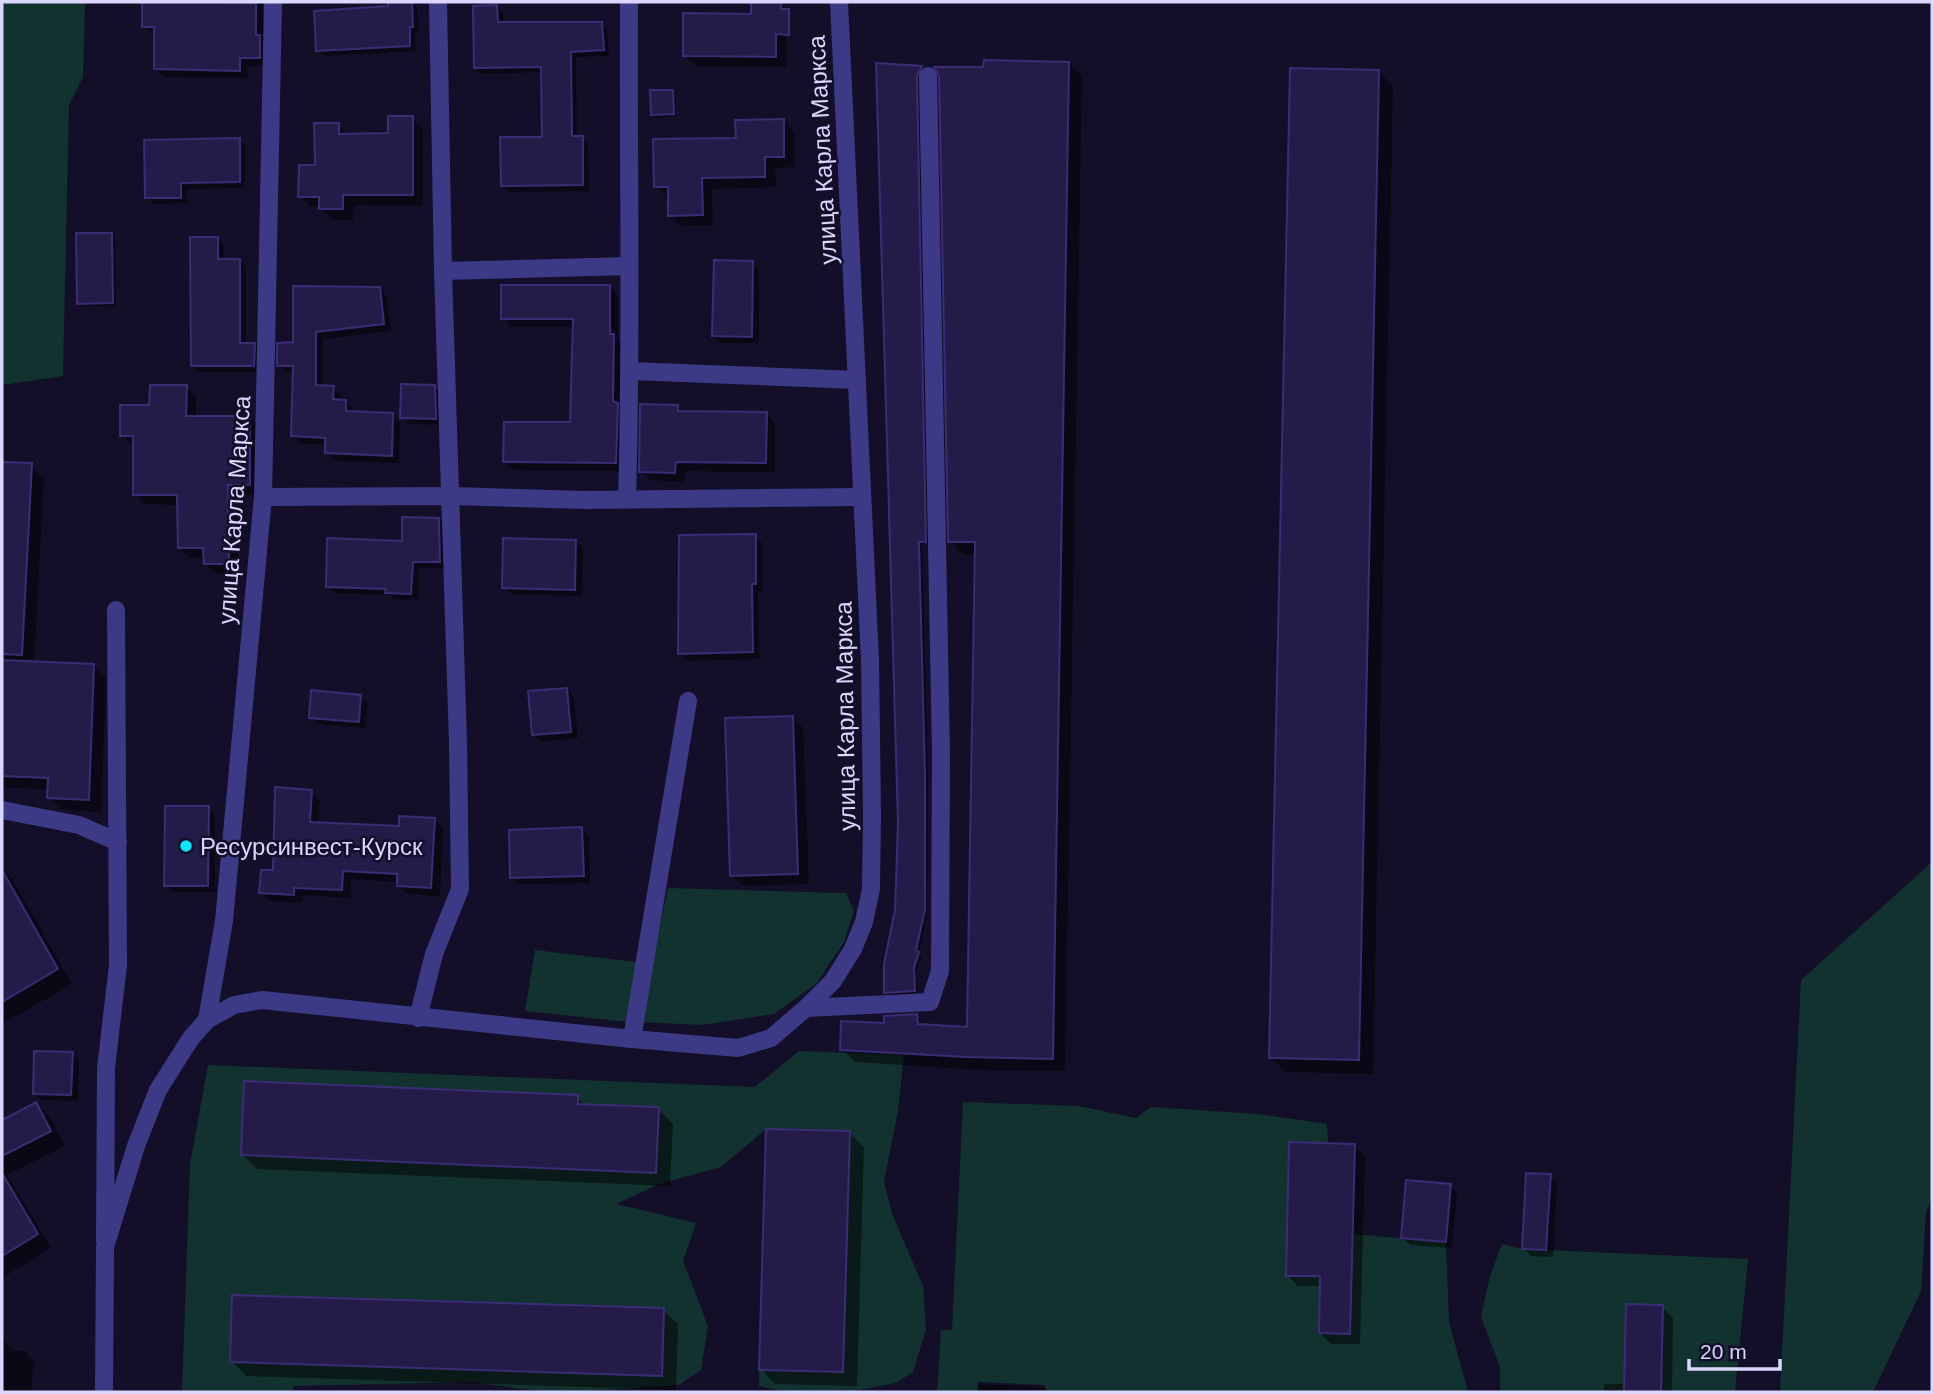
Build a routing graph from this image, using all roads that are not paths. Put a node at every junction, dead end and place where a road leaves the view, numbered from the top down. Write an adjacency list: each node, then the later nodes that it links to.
1 (273, 2): 11 (street, улица Карла Маркса)
2 (438, 2): 7 (street)
3 (629, 2): 6 (street)
4 (839, 2): 9 (street, улица Карла Маркса)
5 (928, 76): 18 (street)
6 (629, 266): 7 (street); 8 (street)
7 (443, 271): 10 (street)
8 (631, 371): 9 (street); 13 (street)
9 (857, 380): 12 (street, улица Карла Маркса)
10 (450, 496): 11 (street); 13 (street); 19 (street)
11 (263, 497): 20 (street, улица Карла Маркса)
12 (862, 497): 13 (street); 18 (street, улица Карла Маркса)
13 (627, 499)
14 (116, 610): 17 (street)
15 (688, 701): 21 (street)
16 (2, 810): 17 (street)
17 (118, 842): 22 (street)
18 (806, 1008): 21 (street, улица Карла Маркса)
19 (418, 1018): 20 (street, улица Карла Маркса); 21 (street, улица Карла Маркса)
20 (207, 1020): 22 (street, улица Карла Маркса)
21 (632, 1039)
22 (105, 1247): 23 (street, улица Карла Маркса)
23 (104, 1392)

